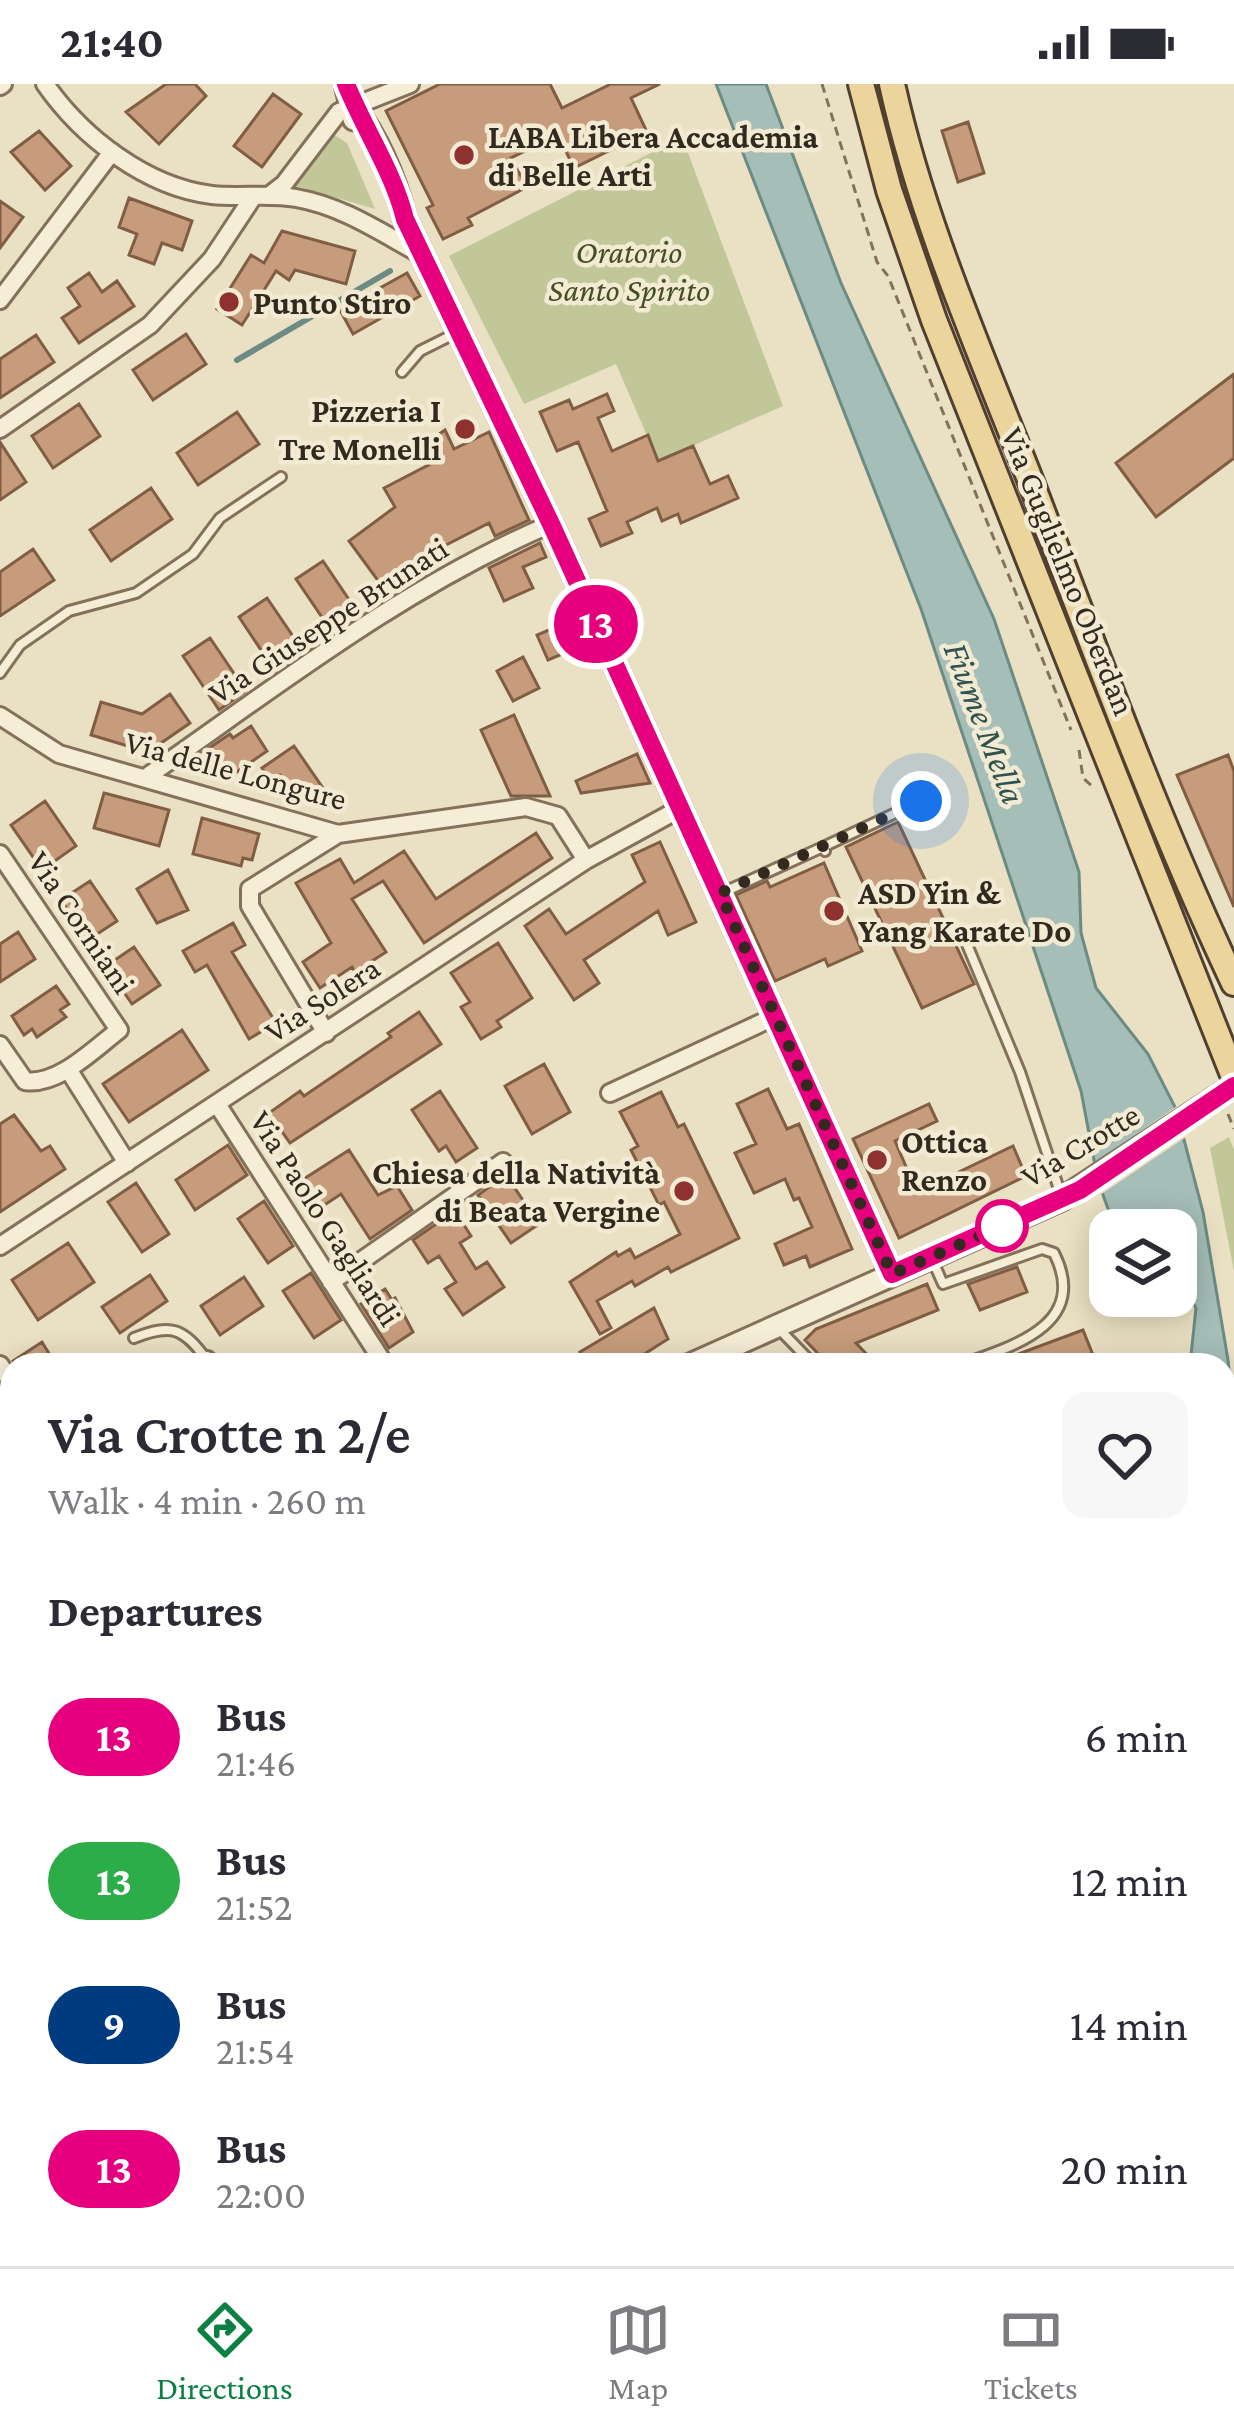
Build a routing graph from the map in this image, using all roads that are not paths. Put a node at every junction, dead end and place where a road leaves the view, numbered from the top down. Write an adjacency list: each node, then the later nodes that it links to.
1 (44, 84): 6 (street)
2 (410, 84): 5 (street)
3 (861, 84): 30 (main road, Via Guglielmo Oberdan)
4 (892, 84): 25 (main road, Via Guglielmo Oberdan)
5 (351, 99): 7 (street); 8 (street)
6 (112, 152): 7 (street); 9 (street)
7 (261, 196): 8 (street); 12 (street)
8 (425, 257): 10 (street)
9 (0, 300)
10 (460, 331): 11 (lane); 14 (street)
11 (402, 373)
12 (0, 429)
13 (281, 477): 15 (lane)
14 (551, 524): 17 (street, Via Giuseppe Brunati); 19 (street)
15 (0, 673)
16 (0, 716): 17 (street, Via delle Longure)
17 (145, 778): 20 (street, Via delle Longure)
18 (921, 801): 23 (lane)
19 (680, 808): 22 (street, Via Solera); 23 (street)
20 (338, 833): 22 (street, Via delle Longure); 27 (street)
21 (0, 854): 29 (street, Via Corniani)
22 (586, 860): 27 (street, Via Solera)
23 (720, 893): 26 (street)
24 (966, 942): 36 (lane)
25 (1234, 983)
26 (786, 1024): 32 (street); 39 (street)
27 (326, 1033): 33 (street, Via Solera)
28 (0, 1045): 29 (street)
29 (68, 1069): 35 (street)
30 (1234, 1077)
31 (1234, 1087): 36 (street, Via Crotte)
32 (610, 1093)
33 (217, 1104): 35 (street, Via Solera); 40 (street, Via Paolo Gagliardi)
34 (502, 1162): 40 (street)
35 (128, 1163): 37 (street, Via Solera)
36 (1071, 1195): 38 (street, Via Crotte)
37 (0, 1246)
38 (932, 1258): 39 (street, Via Crotte); 47 (lane)
39 (892, 1274): 41 (street, Via Crotte)
40 (331, 1282): 44 (street, Via Paolo Gagliardi)
41 (775, 1325): 45 (street, Via Crotte); 46 (lane)
42 (134, 1338): 43 (lane)
43 (202, 1353)
44 (377, 1353)
45 (716, 1353)
46 (802, 1353)
47 (994, 1353)

